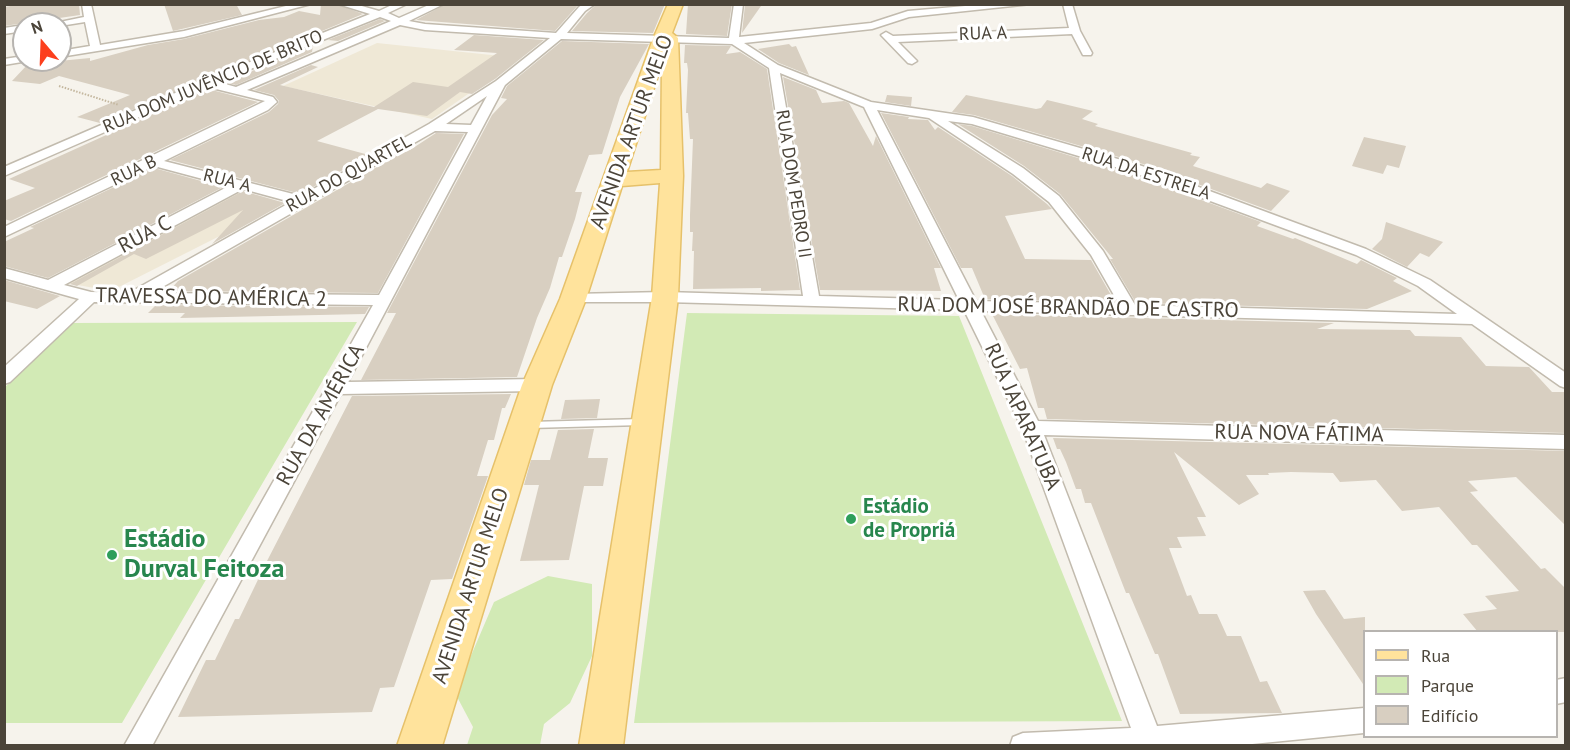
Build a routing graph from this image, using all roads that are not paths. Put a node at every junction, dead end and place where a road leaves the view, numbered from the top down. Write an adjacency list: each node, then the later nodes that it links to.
1 (86, 4): 14 (street)
2 (307, 4): 23 (street)
3 (342, 4): 12 (street)
4 (402, 4): 12 (street, RUA DOM JUVÊNCIO DE BRITO)
5 (440, 4): 16 (street)
6 (739, 4): 22 (street)
7 (899, 4): 13 (street)
8 (1027, 4): 11 (street)
9 (1068, 4): 19 (street)
10 (584, 6): 20 (street, RUA DO QUARTEL)
11 (984, 6): 13 (street)
12 (381, 14): 16 (street); 28 (street, RUA DOM JUVÊNCIO DE BRITO)
13 (908, 14): 17 (street)
14 (87, 19): 15 (street); 23 (street)
15 (72, 21)
16 (401, 22): 20 (street); 30 (street)
17 (872, 26): 21 (street); 22 (street)
18 (669, 27): 20 (street); 22 (street); 39 (main road, AVENIDA ARTUR MELO); 40 (main road, AVENIDA ARTUR MELO)
19 (1075, 31): 21 (street, RUA A); 25 (street)
20 (559, 36): 29 (street, RUA DO QUARTEL)
21 (891, 39): 26 (street)
22 (734, 41): 27 (street, RUA DA ESTRELA)
23 (96, 49): 24 (street)
24 (72, 52)
25 (1087, 53)
26 (912, 61)
27 (774, 67): 31 (street, RUA DA ESTRELA); 51 (street, RUA DOM PEDRO II)
28 (207, 82): 30 (street); 36 (street, RUA DOM JUVÊNCIO DE BRITO)
29 (500, 83): 33 (street, RUA DO QUARTEL); 34 (street, RUA DA AMÉRICA)
30 (238, 90): 35 (street, RUA B)
31 (869, 105): 32 (street, RUA DA ESTRELA); 52 (street, RUA JAPARATUBA)
32 (927, 113): 53 (street); 54 (street, RUA DA ESTRELA)
33 (433, 127): 34 (street); 42 (street, RUA DO QUARTEL)
34 (477, 129): 50 (street, RUA DA AMÉRICA)
35 (153, 162): 41 (street, RUA A); 43 (street, RUA B)
36 (25, 163): 37 (street); 38 (street, RUA DOM JUVÊNCIO DE BRITO)
37 (4, 165)
38 (4, 172)
39 (672, 176): 40 (main road); 47 (main road, AVENIDA ARTUR MELO)
40 (613, 180): 49 (main road, AVENIDA ARTUR MELO)
41 (240, 184): 42 (street, RUA A); 45 (street, RUA C)
42 (301, 200): 48 (street, RUA DO QUARTEL)
43 (4, 234)
44 (4, 273): 45 (street, TRAVESSA DO AMÉRICA 2)
45 (50, 286): 46 (street, TRAVESSA DO AMÉRICA 2)
46 (90, 297): 48 (street, TRAVESSA DO AMÉRICA 2); 55 (street)
47 (665, 297): 49 (street, RUA DOM JOSÉ BRANDÃO DE CASTRO); 51 (street, RUA DOM JOSÉ BRANDÃO DE CASTRO); 59 (main road, AVENIDA ARTUR MELO)
48 (131, 298): 50 (street, TRAVESSA DO AMÉRICA 2)
49 (573, 299): 57 (main road, AVENIDA ARTUR MELO)
50 (384, 300): 58 (street, RUA DA AMÉRICA)
51 (812, 301): 52 (street, RUA DOM JOSÉ BRANDÃO DE CASTRO)
52 (972, 306): 53 (street, RUA DOM JOSÉ BRANDÃO DE CASTRO); 61 (street, RUA JAPARATUBA)
53 (1130, 309): 54 (street, RUA DOM JOSÉ BRANDÃO DE CASTRO)
54 (1471, 319): 56 (street, RUA DA ESTRELA)
55 (4, 378)
56 (1566, 382)
57 (537, 385): 58 (street); 60 (main road, AVENIDA ARTUR MELO)
58 (336, 388): 65 (street, RUA DA AMÉRICA)
59 (647, 422): 60 (lane); 67 (main road, AVENIDA ARTUR MELO)
60 (524, 425): 66 (main road, AVENIDA ARTUR MELO)
61 (1032, 428): 62 (street, RUA NOVA FÁTIMA); 64 (street, RUA JAPARATUBA)
62 (1566, 442)
63 (1363, 721): 64 (street)
64 (1149, 740): 68 (street)
65 (137, 746)
66 (419, 746)
67 (602, 746)
68 (1023, 746)

